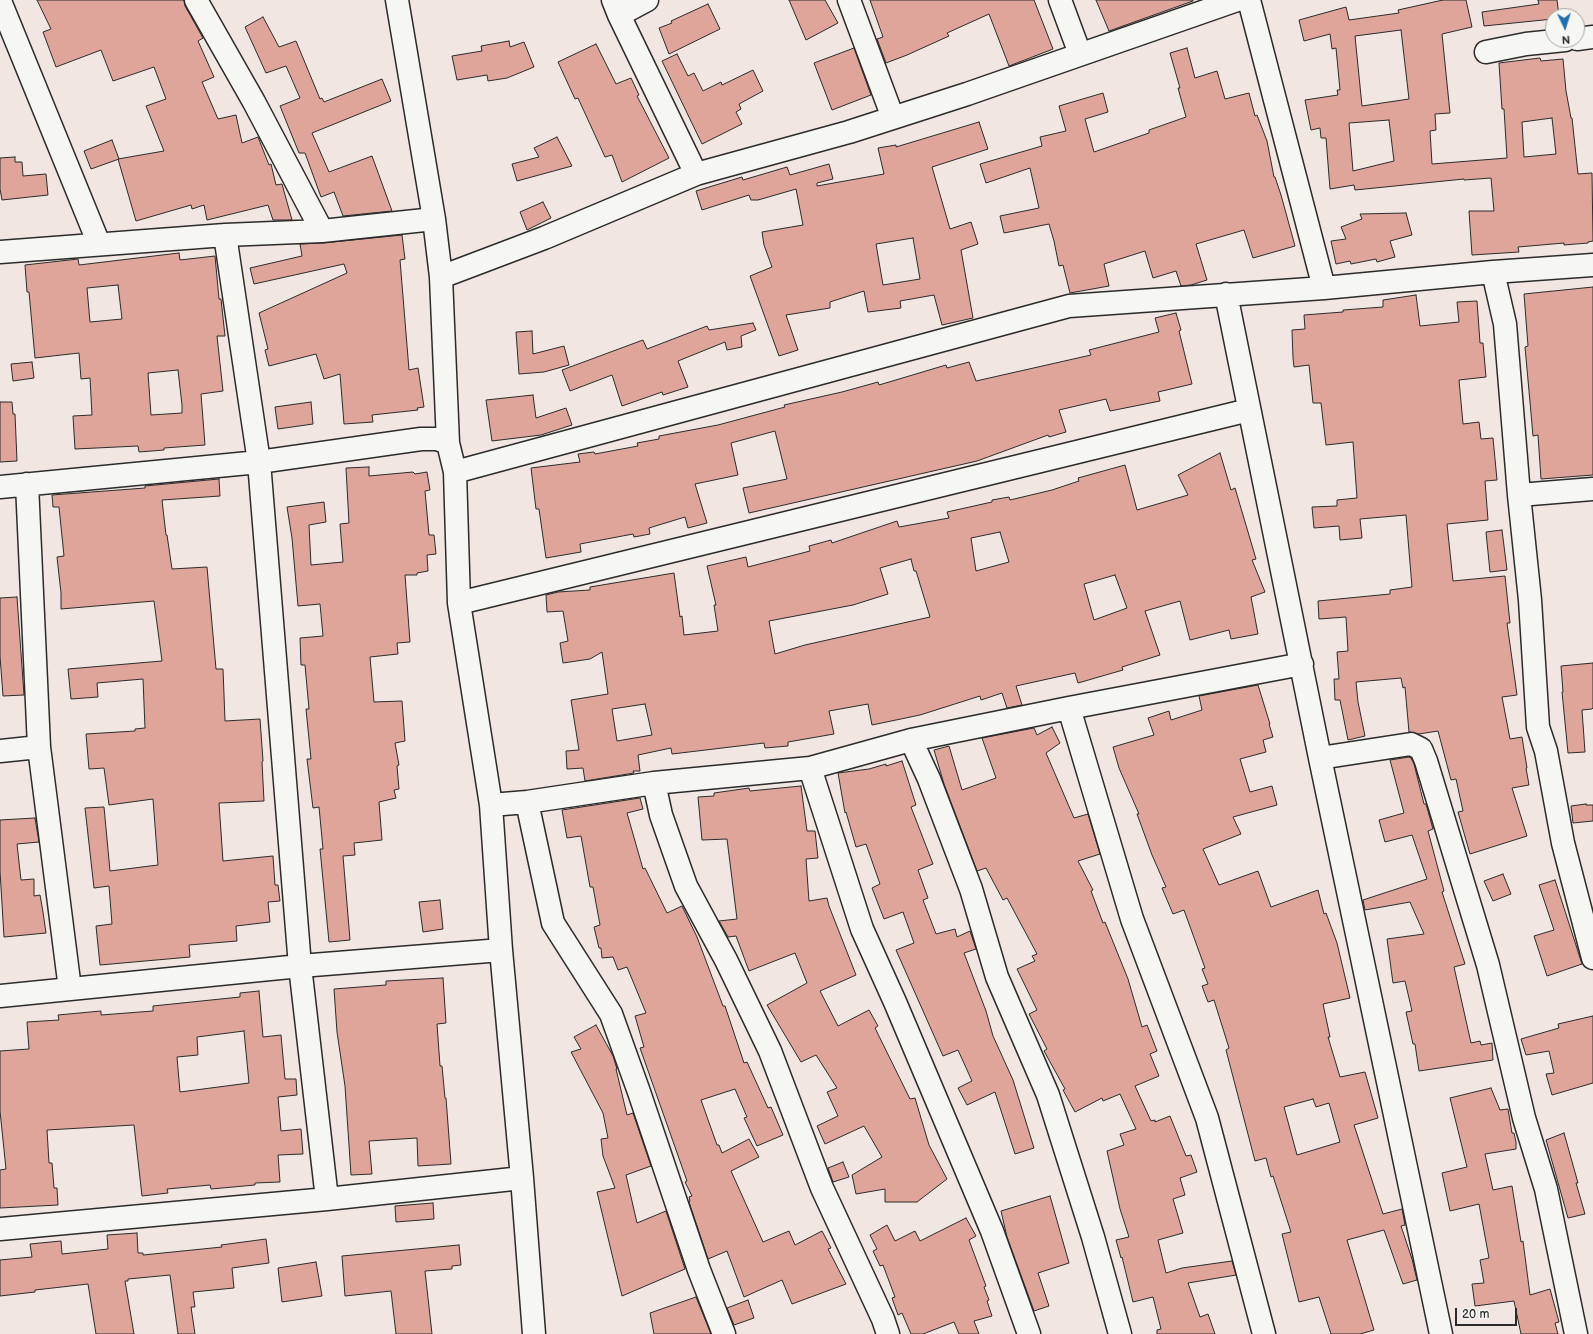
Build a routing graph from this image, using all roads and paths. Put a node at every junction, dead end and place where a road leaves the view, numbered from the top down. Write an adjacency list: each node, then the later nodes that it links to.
1 (196, 0): 16 (street)
2 (397, 0): 15 (street)
3 (647, 0): 9 (street)
4 (849, 0): 13 (street)
5 (1060, 0): 12 (street)
6 (1238, 0): 12 (street)
7 (1249, 0): 23 (street)
8 (0, 1): 18 (street)
9 (616, 7): 14 (street)
10 (1545, 42): 11 (street)
11 (1486, 52)
12 (1080, 54): 13 (street)
13 (893, 118): 14 (street)
14 (696, 174): 22 (street)
15 (434, 219): 16 (street); 22 (street)
16 (322, 231): 17 (street)
17 (225, 235): 18 (street); 27 (street)
18 (99, 244): 19 (street)
19 (0, 252)
20 (1593, 265): 21 (street)
21 (1492, 272): 23 (street); 32 (street)
22 (441, 277): 26 (street)
23 (1324, 288): 24 (street)
24 (1226, 294): 25 (street); 28 (street)
25 (1249, 410): 33 (street); 34 (street)
26 (448, 442): 27 (street); 28 (street)
27 (259, 462): 29 (street); 46 (street)
28 (455, 472): 33 (street)
29 (27, 484): 30 (street); 37 (street)
30 (0, 487)
31 (1593, 489): 32 (street)
32 (1519, 495): 45 (street)
33 (459, 603): 43 (street)
34 (1302, 664): 35 (street); 39 (street)
35 (1069, 708): 36 (street); 57 (street)
36 (911, 740): 40 (street); 56 (street)
37 (39, 746): 38 (street); 47 (street)
38 (0, 751)
39 (1320, 758): 58 (street); 59 (street)
40 (810, 768): 41 (street); 55 (street)
41 (654, 783): 42 (street); 54 (street)
42 (527, 802): 43 (street); 53 (street)
43 (491, 805): 44 (street)
44 (501, 950): 46 (street); 49 (street)
45 (1593, 958)
46 (300, 966): 47 (street); 50 (street)
47 (70, 989): 48 (street)
48 (0, 996)
49 (522, 1178): 50 (street); 52 (street)
50 (327, 1199): 51 (street)
51 (0, 1229)
52 (534, 1334)
53 (724, 1334)
54 (888, 1334)
55 (1029, 1334)
56 (1120, 1334)
57 (1264, 1334)
58 (1441, 1334)
59 (1576, 1334)

